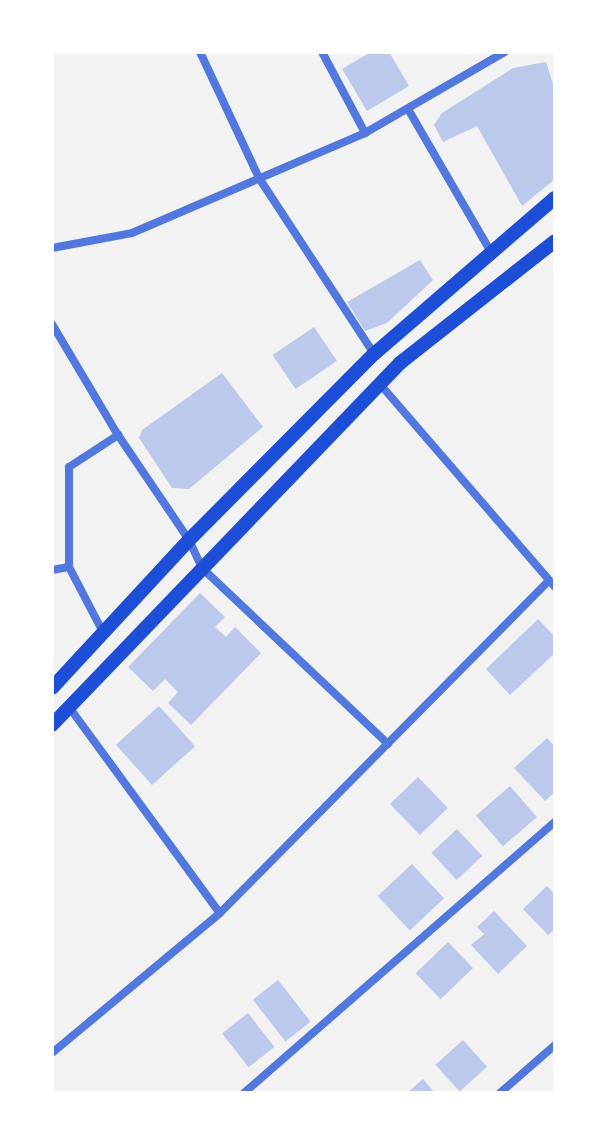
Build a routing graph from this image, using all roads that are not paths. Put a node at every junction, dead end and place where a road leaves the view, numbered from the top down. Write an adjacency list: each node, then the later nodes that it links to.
1 (200, 52): 6 (street)
2 (322, 52): 5 (street)
3 (505, 52): 4 (street)
4 (408, 109): 5 (street); 10 (street)
5 (365, 133): 6 (street)
6 (259, 178): 9 (street); 12 (street)
7 (555, 198): 10 (main road)
8 (555, 241): 13 (main road)
9 (52, 248)
10 (492, 255): 12 (main road)
11 (52, 324): 14 (street)
12 (374, 354): 15 (main road)
13 (379, 383): 17 (main road); 19 (street)
14 (118, 435): 15 (street); 16 (street)
15 (189, 540): 17 (street); 20 (main road)
16 (69, 567): 18 (street); 20 (street)
17 (202, 568): 22 (main road); 24 (street)
18 (52, 570)
19 (552, 584): 24 (street)
20 (104, 635): 21 (main road)
21 (52, 688)
22 (68, 706): 23 (main road); 26 (street)
23 (52, 725)
24 (388, 744): 26 (street)
25 (555, 822): 29 (street)
26 (220, 913): 28 (street)
27 (555, 1045): 30 (street)
28 (52, 1053)
29 (244, 1093)
30 (500, 1093)

